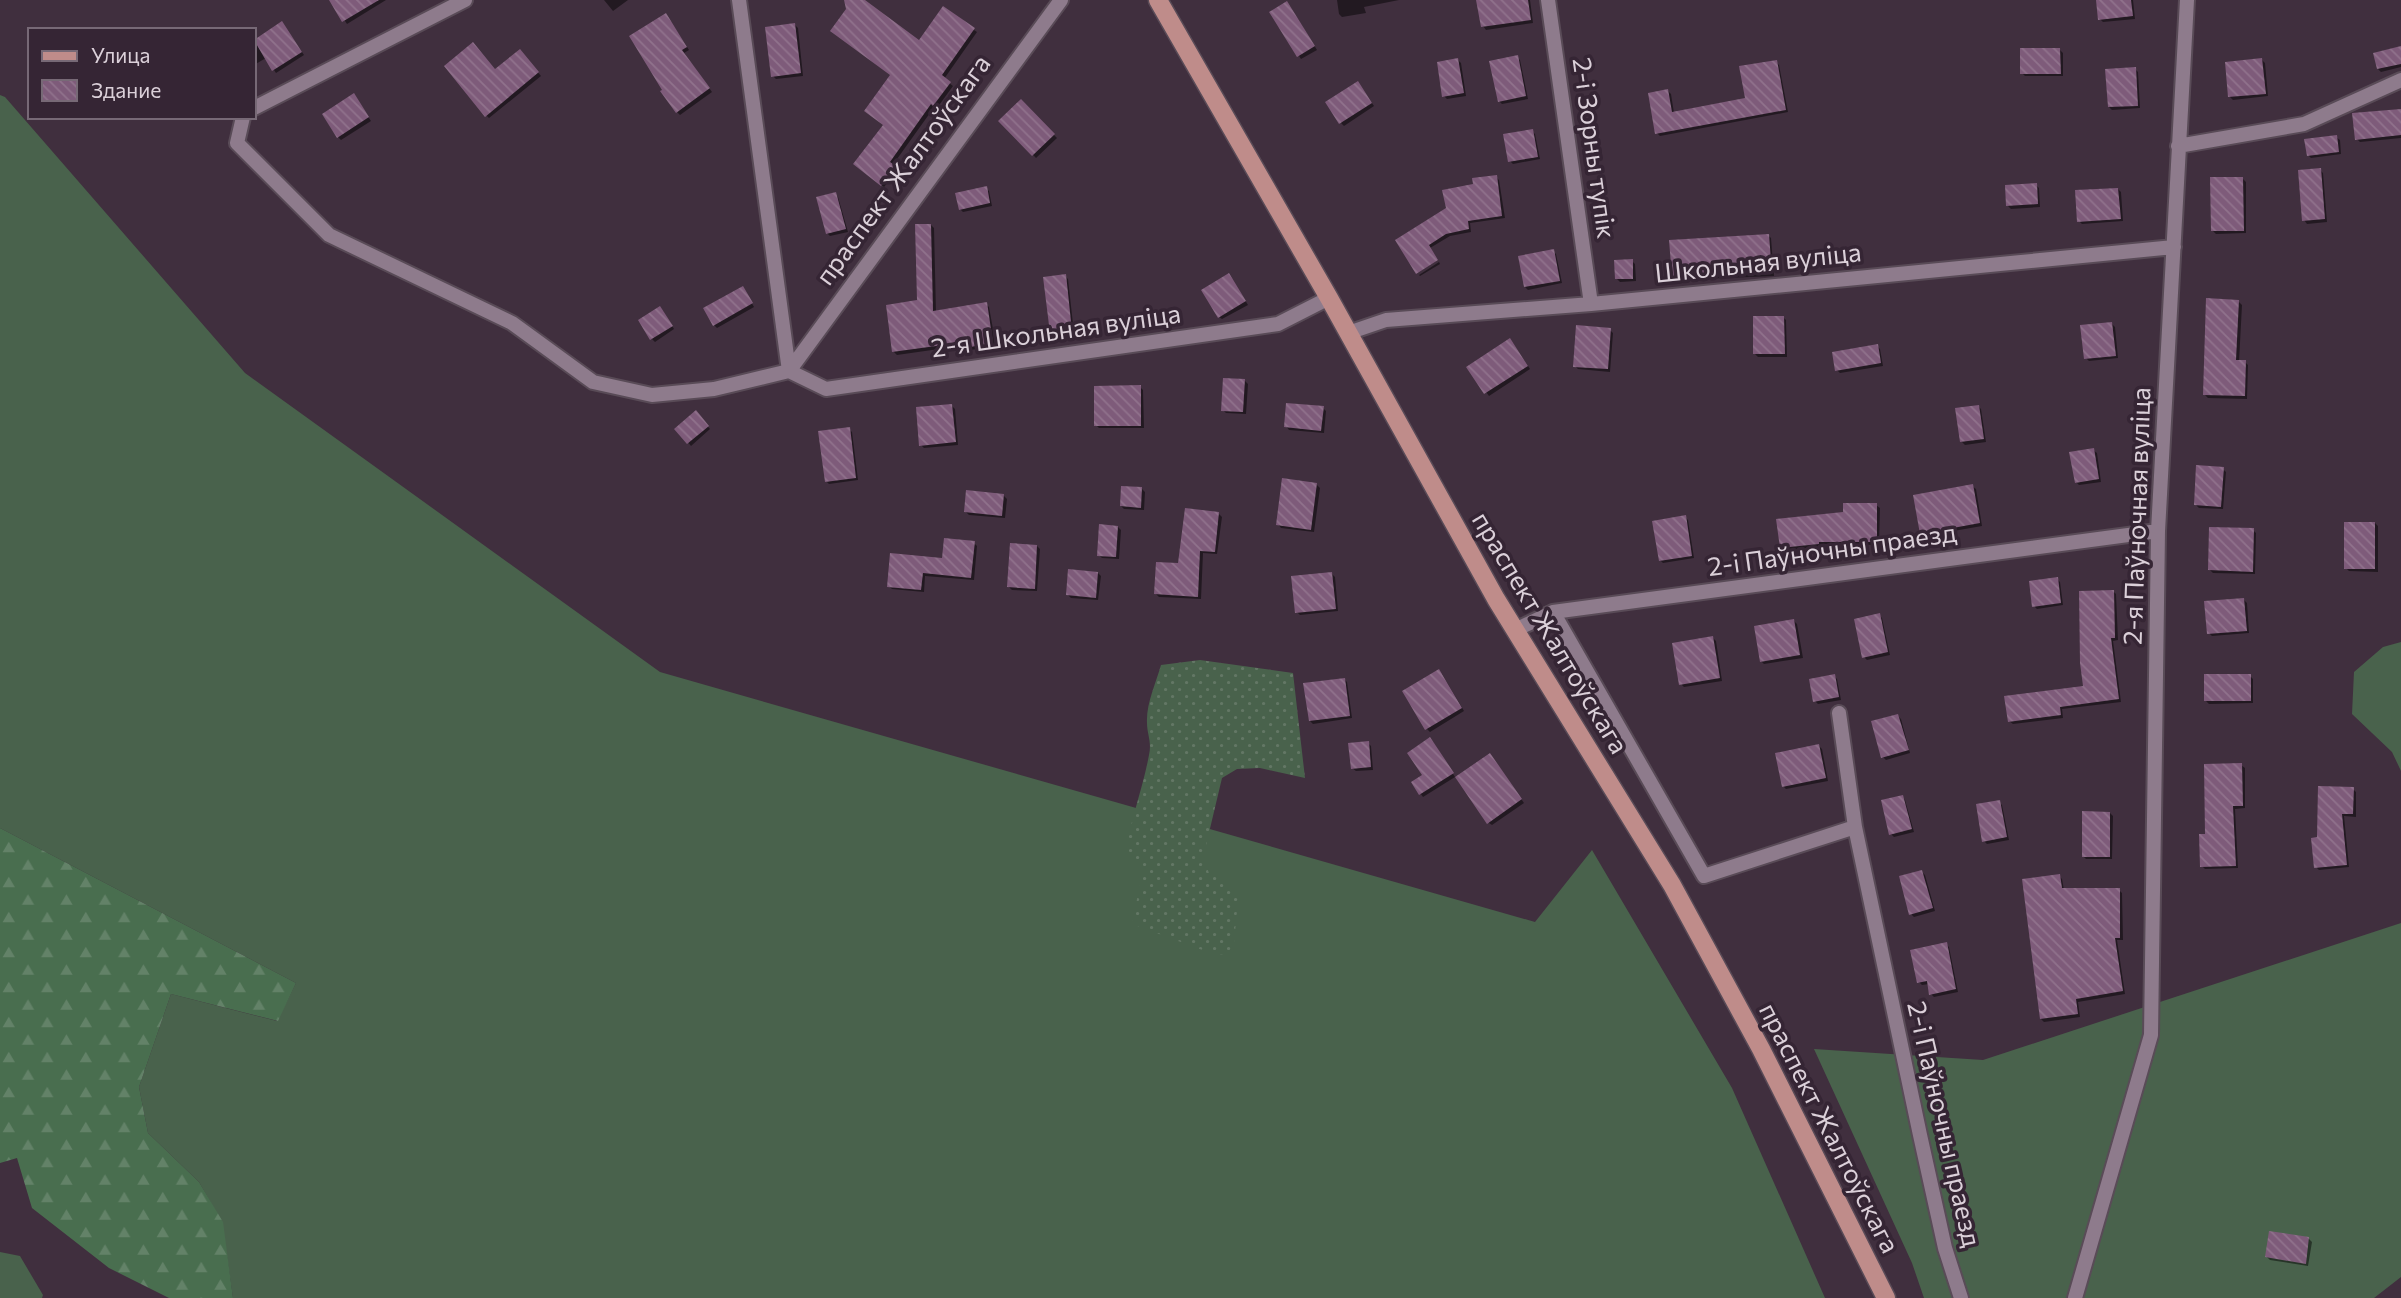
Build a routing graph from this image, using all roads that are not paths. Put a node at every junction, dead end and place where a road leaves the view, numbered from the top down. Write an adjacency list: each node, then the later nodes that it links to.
1 (465, 0): 8 (street)
2 (739, 0): 15 (street)
3 (1060, 0): 15 (street, праспект Жалтоўскага)
4 (1158, 0): 12 (main road, праспект Жалтоўскага)
5 (1548, 0): 13 (street, 2-і Зорны тупік)
6 (2187, 0): 10 (street, 2-я Паўночная вуліца)
7 (2401, 80): 10 (street)
8 (256, 107)
9 (243, 119): 15 (street)
10 (2178, 146): 11 (street, 2-я Паўночная вуліца)
11 (2174, 247): 13 (street, Школьная вуліца); 16 (street, 2-я Паўночная вуліца)
12 (1329, 298): 14 (main road, праспект Жалтоўскага); 15 (street, 2-я Школьная вуліца)
13 (1591, 304): 14 (street, Школьная вуліца)
14 (1348, 333): 18 (main road, праспект Жалтоўскага)
15 (789, 371)
16 (2158, 531): 17 (street, 2-і Паўночны праезд); 23 (street, 2-я Паўночная вуліца)
17 (1553, 612): 18 (street, 2-і Паўночны праезд); 20 (street)
18 (1515, 630): 21 (main road, праспект Жалтоўскага)
19 (1839, 713): 20 (street, 2-і Паўночны праезд)
20 (1855, 827): 22 (street, 2-і Паўночны праезд)
21 (1886, 1298)
22 (1961, 1298)
23 (2075, 1298)

